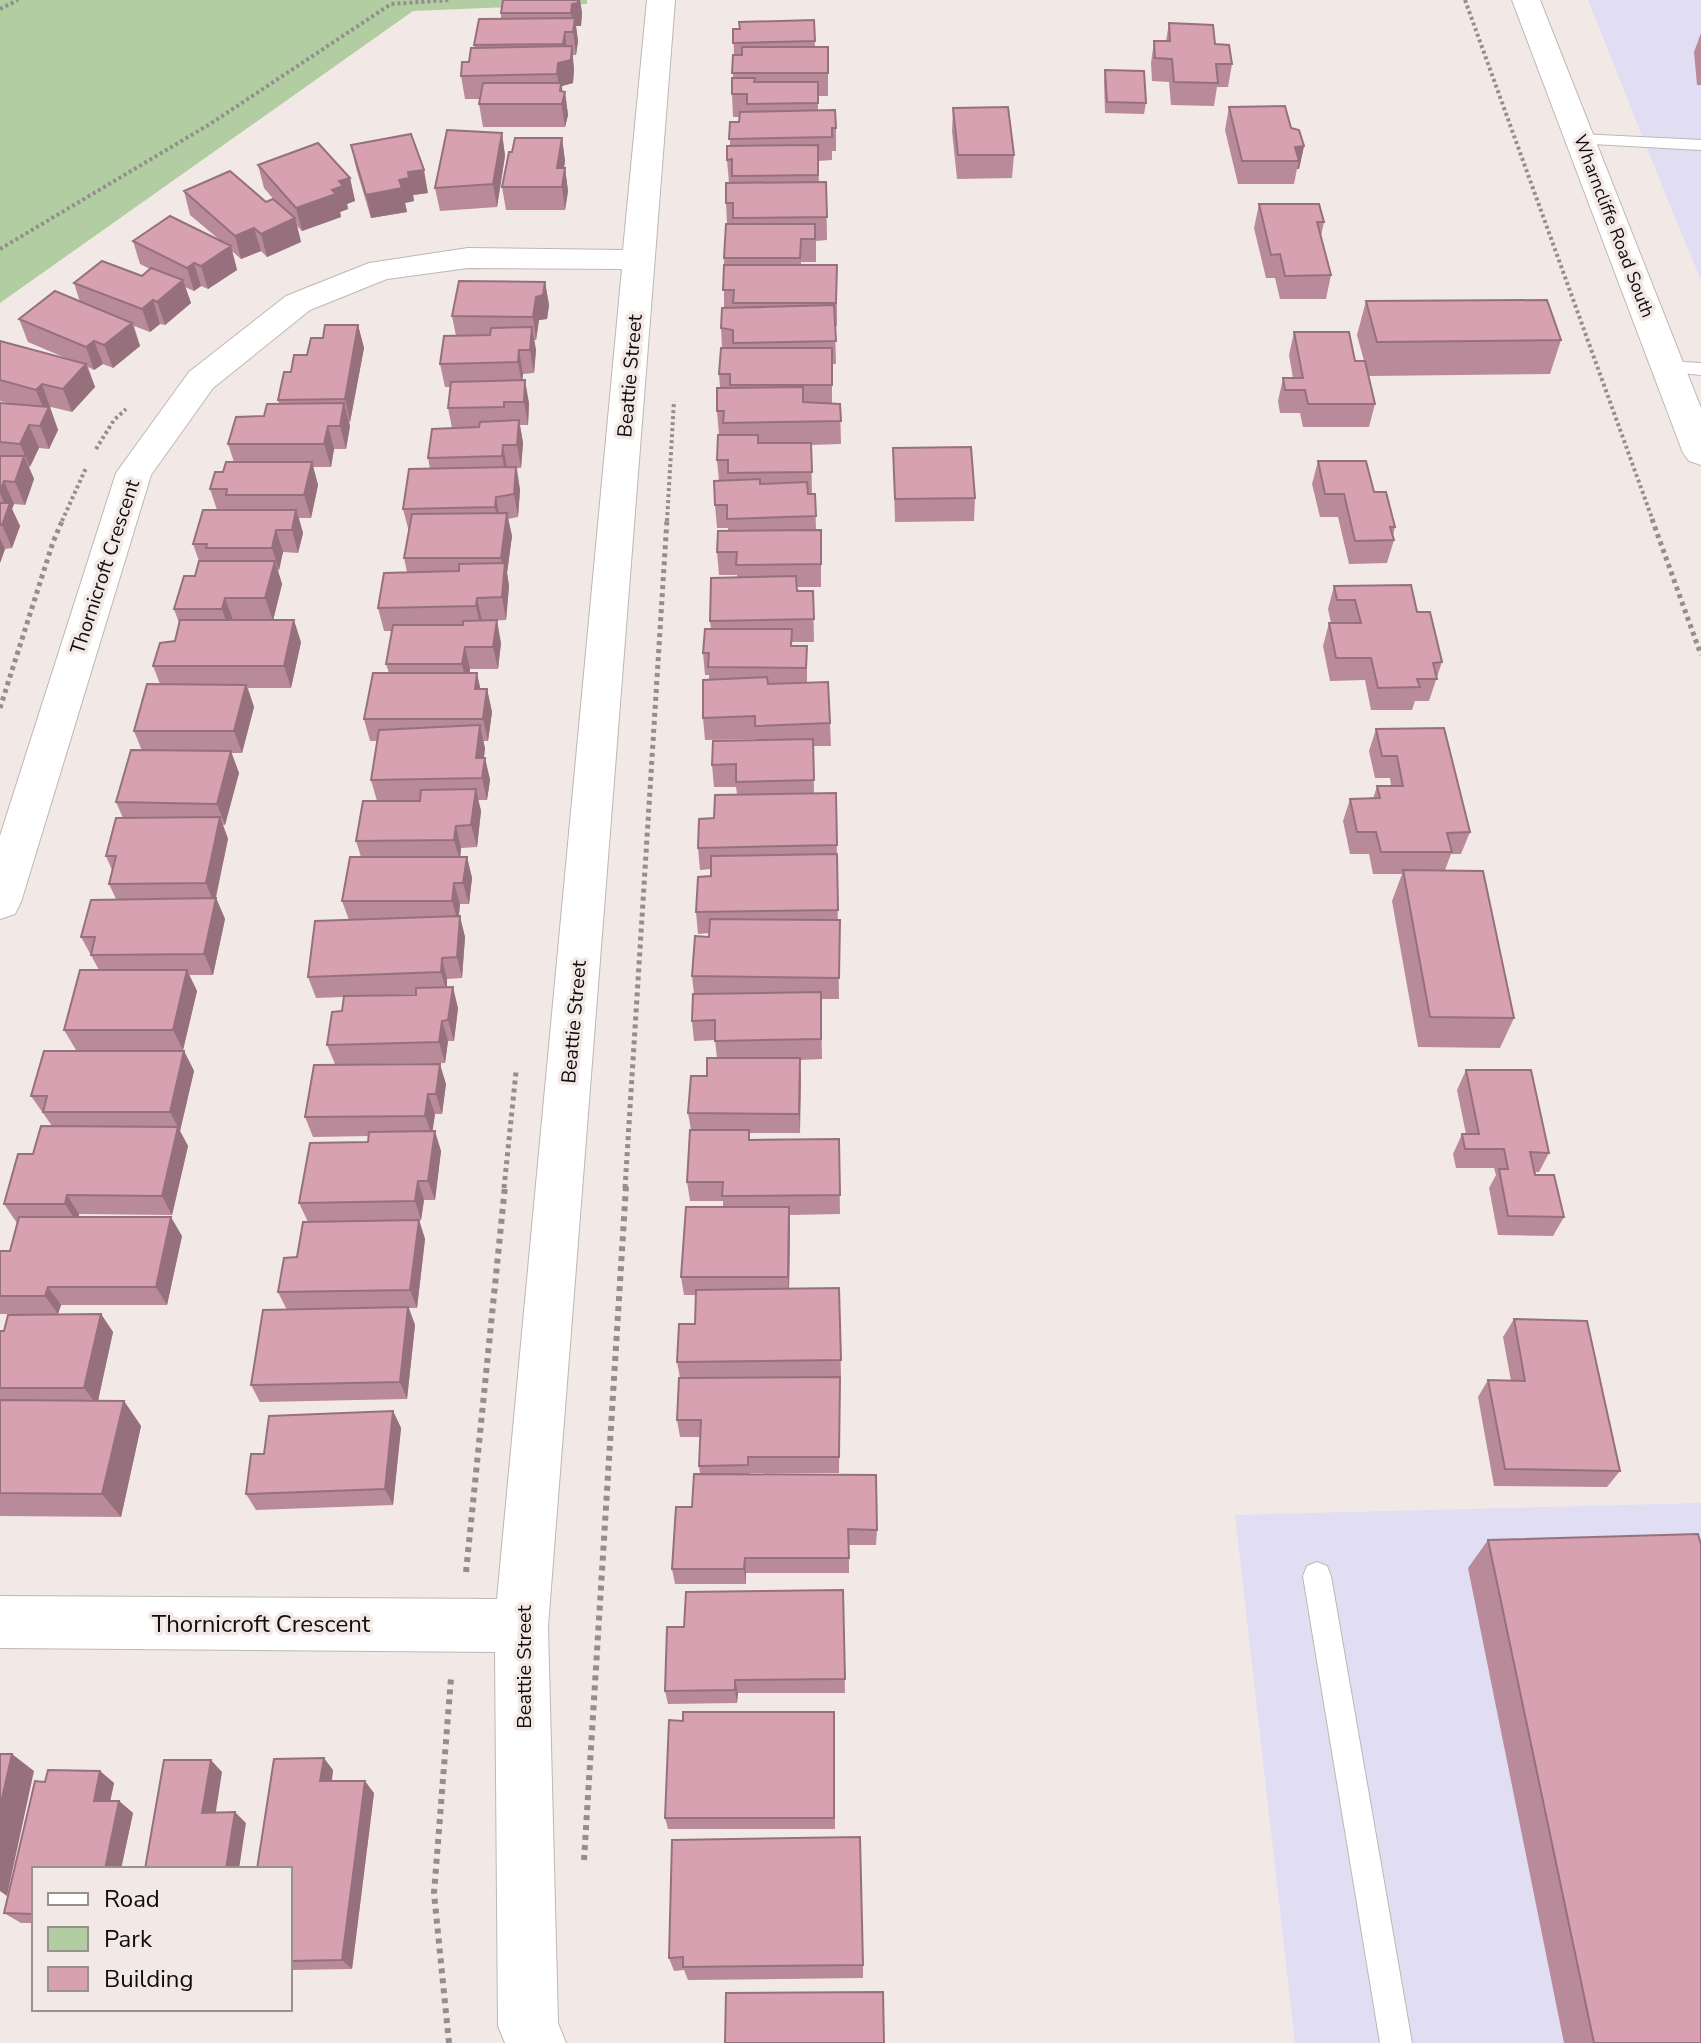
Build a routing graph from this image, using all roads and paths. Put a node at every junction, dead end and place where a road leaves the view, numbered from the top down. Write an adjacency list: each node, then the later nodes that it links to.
1 (18, 0): 6 (path)
2 (449, 0): 9 (path)
3 (661, 0): 10 (street, Beattie Street)
4 (1465, 0): 15 (path)
5 (1526, 0): 7 (street, Wharncliffe Road South)
6 (0, 9)
7 (1580, 139): 8 (lane); 11 (street, Wharncliffe Road South)
8 (1701, 145)
9 (0, 249)
10 (641, 260): 16 (street, Thornicroft Crescent); 19 (street, Beattie Street)
11 (1668, 367): 12 (lane); 14 (street, Wharncliffe Road South)
12 (1701, 369)
13 (675, 386): 21 (path)
14 (1698, 435)
15 (1701, 655)
16 (0, 902)
17 (1317, 1576): 24 (lane)
18 (0, 1622): 19 (street, Thornicroft Crescent)
19 (521, 1626): 23 (street, Beattie Street)
20 (436, 1674): 22 (path)
21 (587, 1830)
22 (449, 2043)
23 (536, 2043)
24 (1396, 2043)

